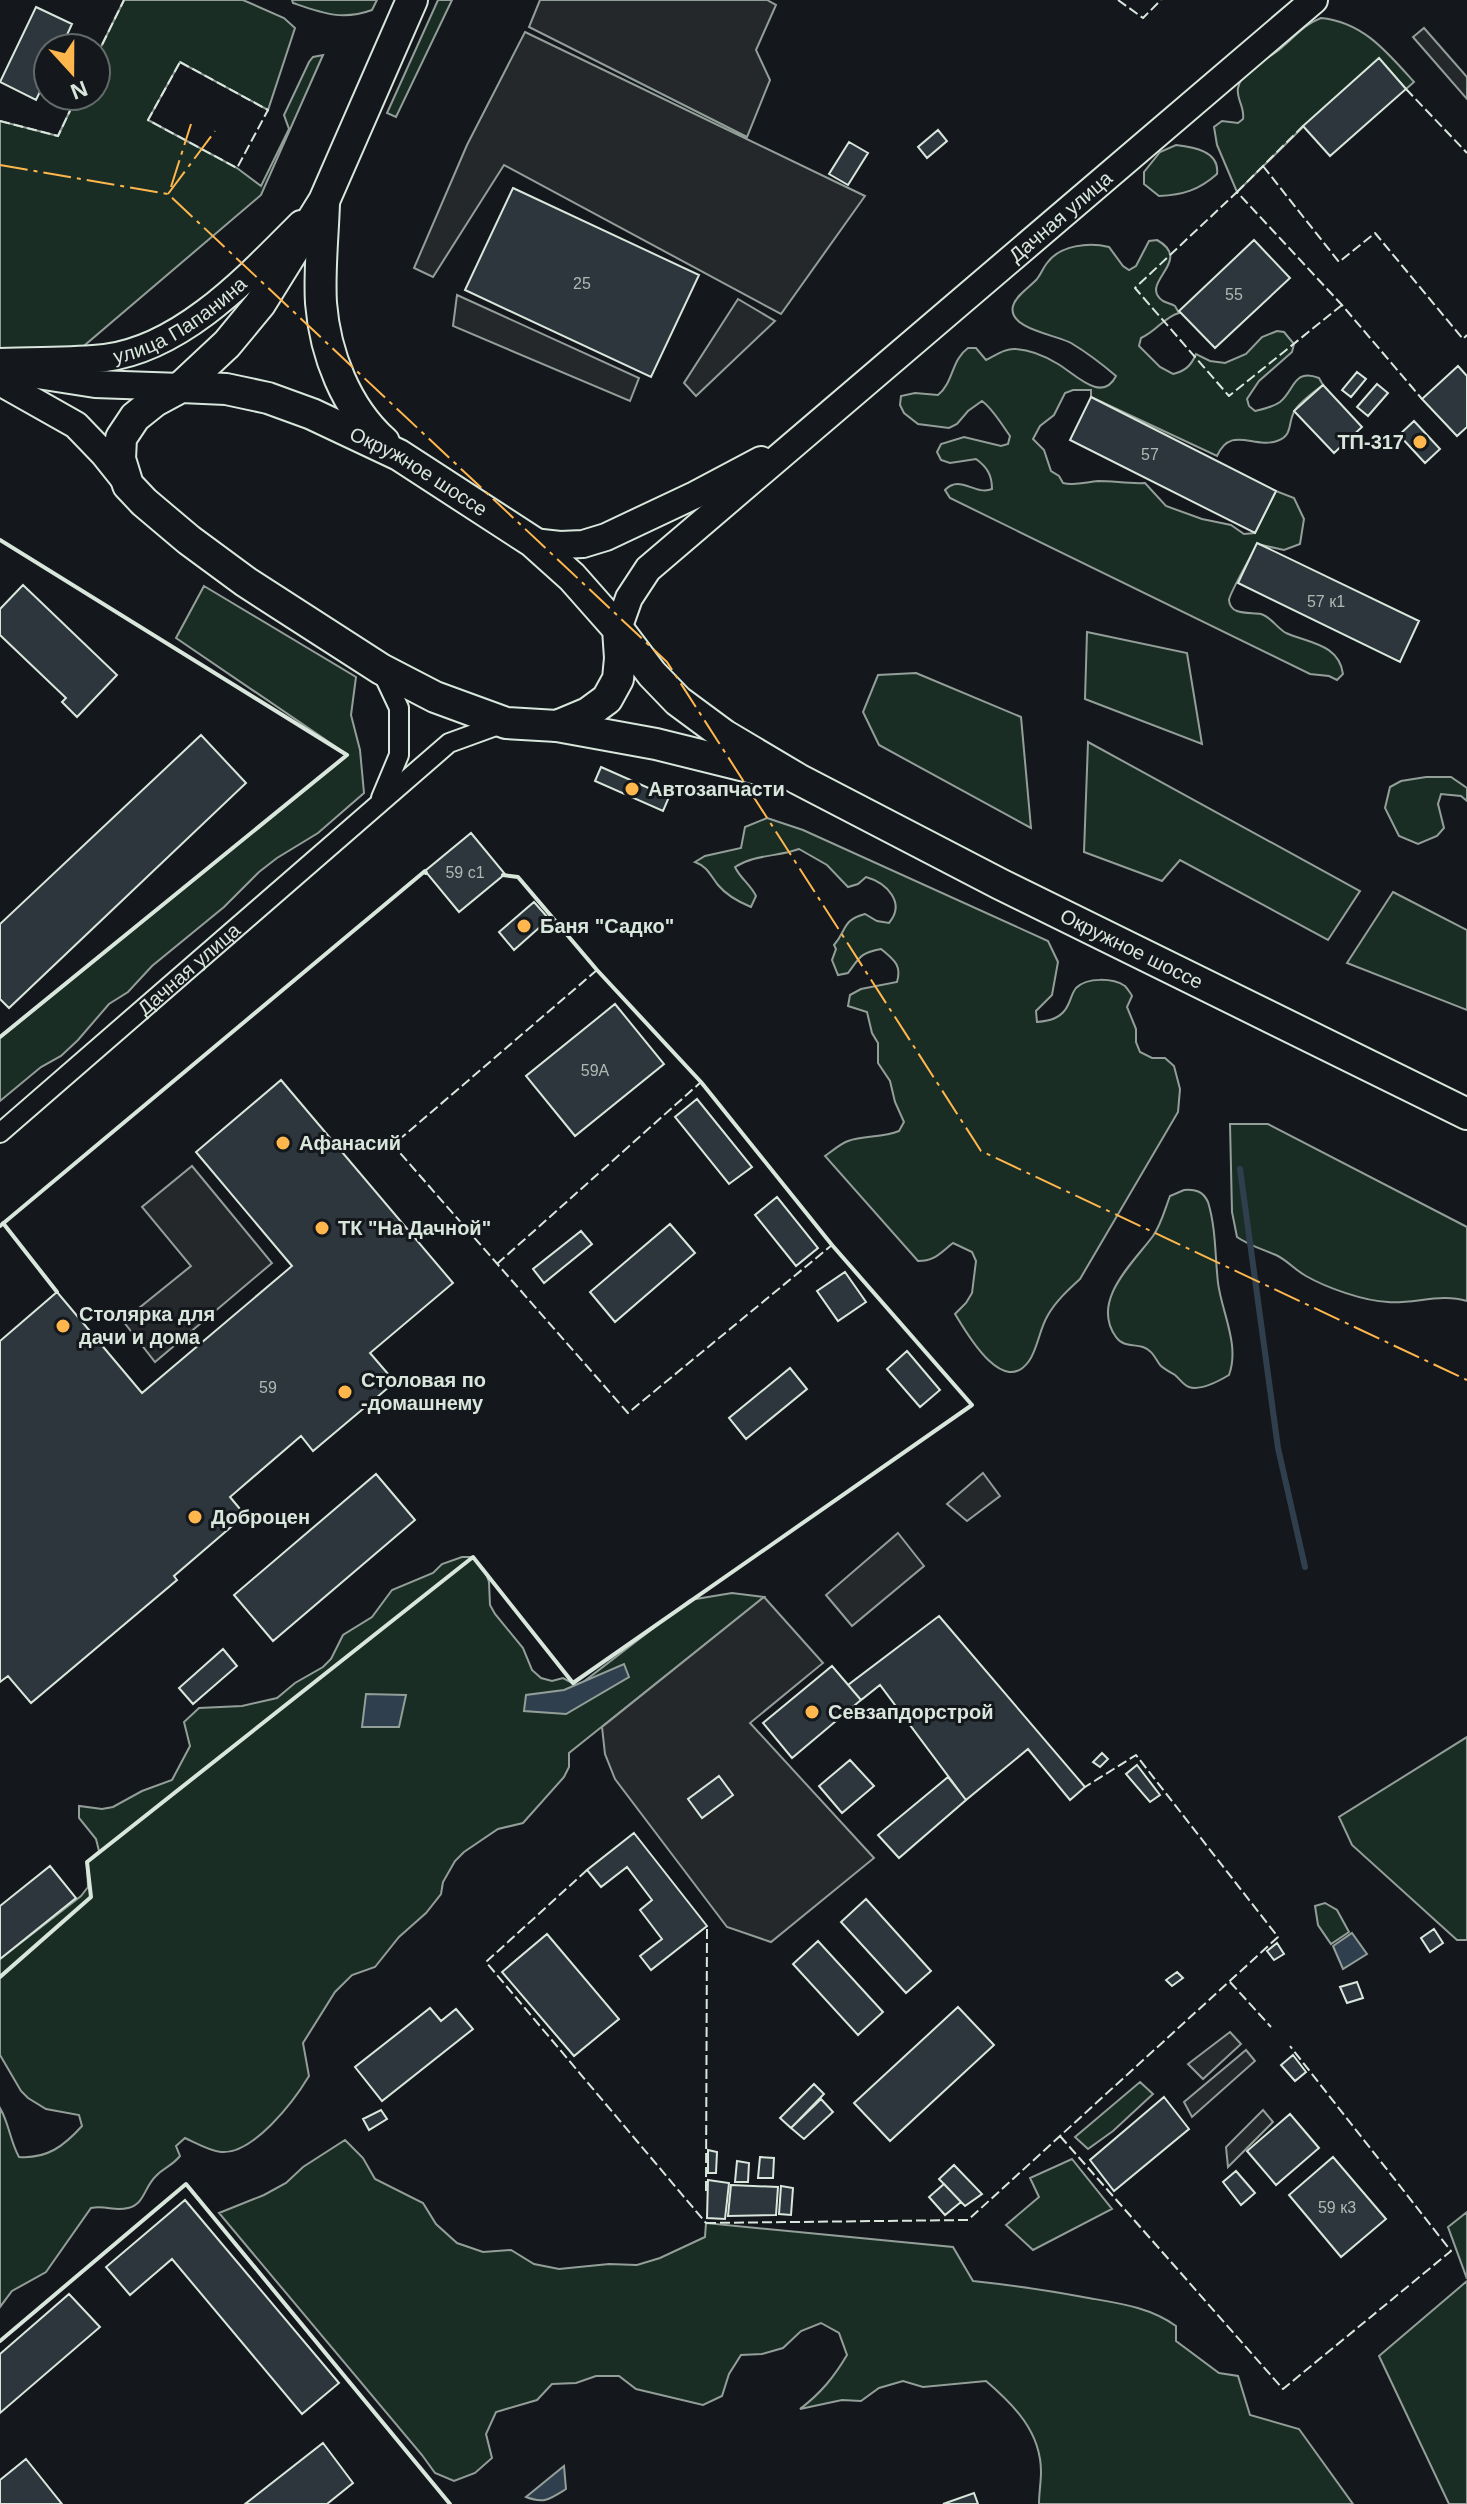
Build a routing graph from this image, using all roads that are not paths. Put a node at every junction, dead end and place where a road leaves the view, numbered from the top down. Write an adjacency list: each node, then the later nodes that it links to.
1 (412, 0): 3 (main road, улица Папанина)
2 (1314, 0): 8 (street, Дачная улица)
3 (324, 201): 4 (street, улица Папанина); 7 (main road, улица Папанина); 9 (main road, улица Папанина)
4 (0, 362)
5 (0, 369): 7 (street, Окружное шоссе)
6 (0, 382): 10 (street, Окружное шоссе)
7 (181, 387): 9 (main road, Окружное шоссе); 10 (main road)
8 (807, 435): 11 (street, Дачная улица); 12 (street, Дачная улица)
9 (399, 455): 11 (main road, Окружное шоссе)
10 (128, 485): 13 (main road, Окружное шоссе)
11 (533, 542): 12 (main road, Окружное шоссе)
12 (618, 629): 15 (main road, Окружное шоссе); 16 (main road, Окружное шоссе)
13 (381, 669): 14 (main road, Окружное шоссе); 17 (street, Дачная улица)
14 (506, 723): 15 (main road, Окружное шоссе); 17 (street, Дачная улица)
15 (557, 726): 16 (main road, Окружное шоссе)
16 (798, 779): 18 (main road, Окружное шоссе)
17 (378, 805): 19 (street, Дачная улица)
18 (1467, 1114)
19 (0, 1133)

